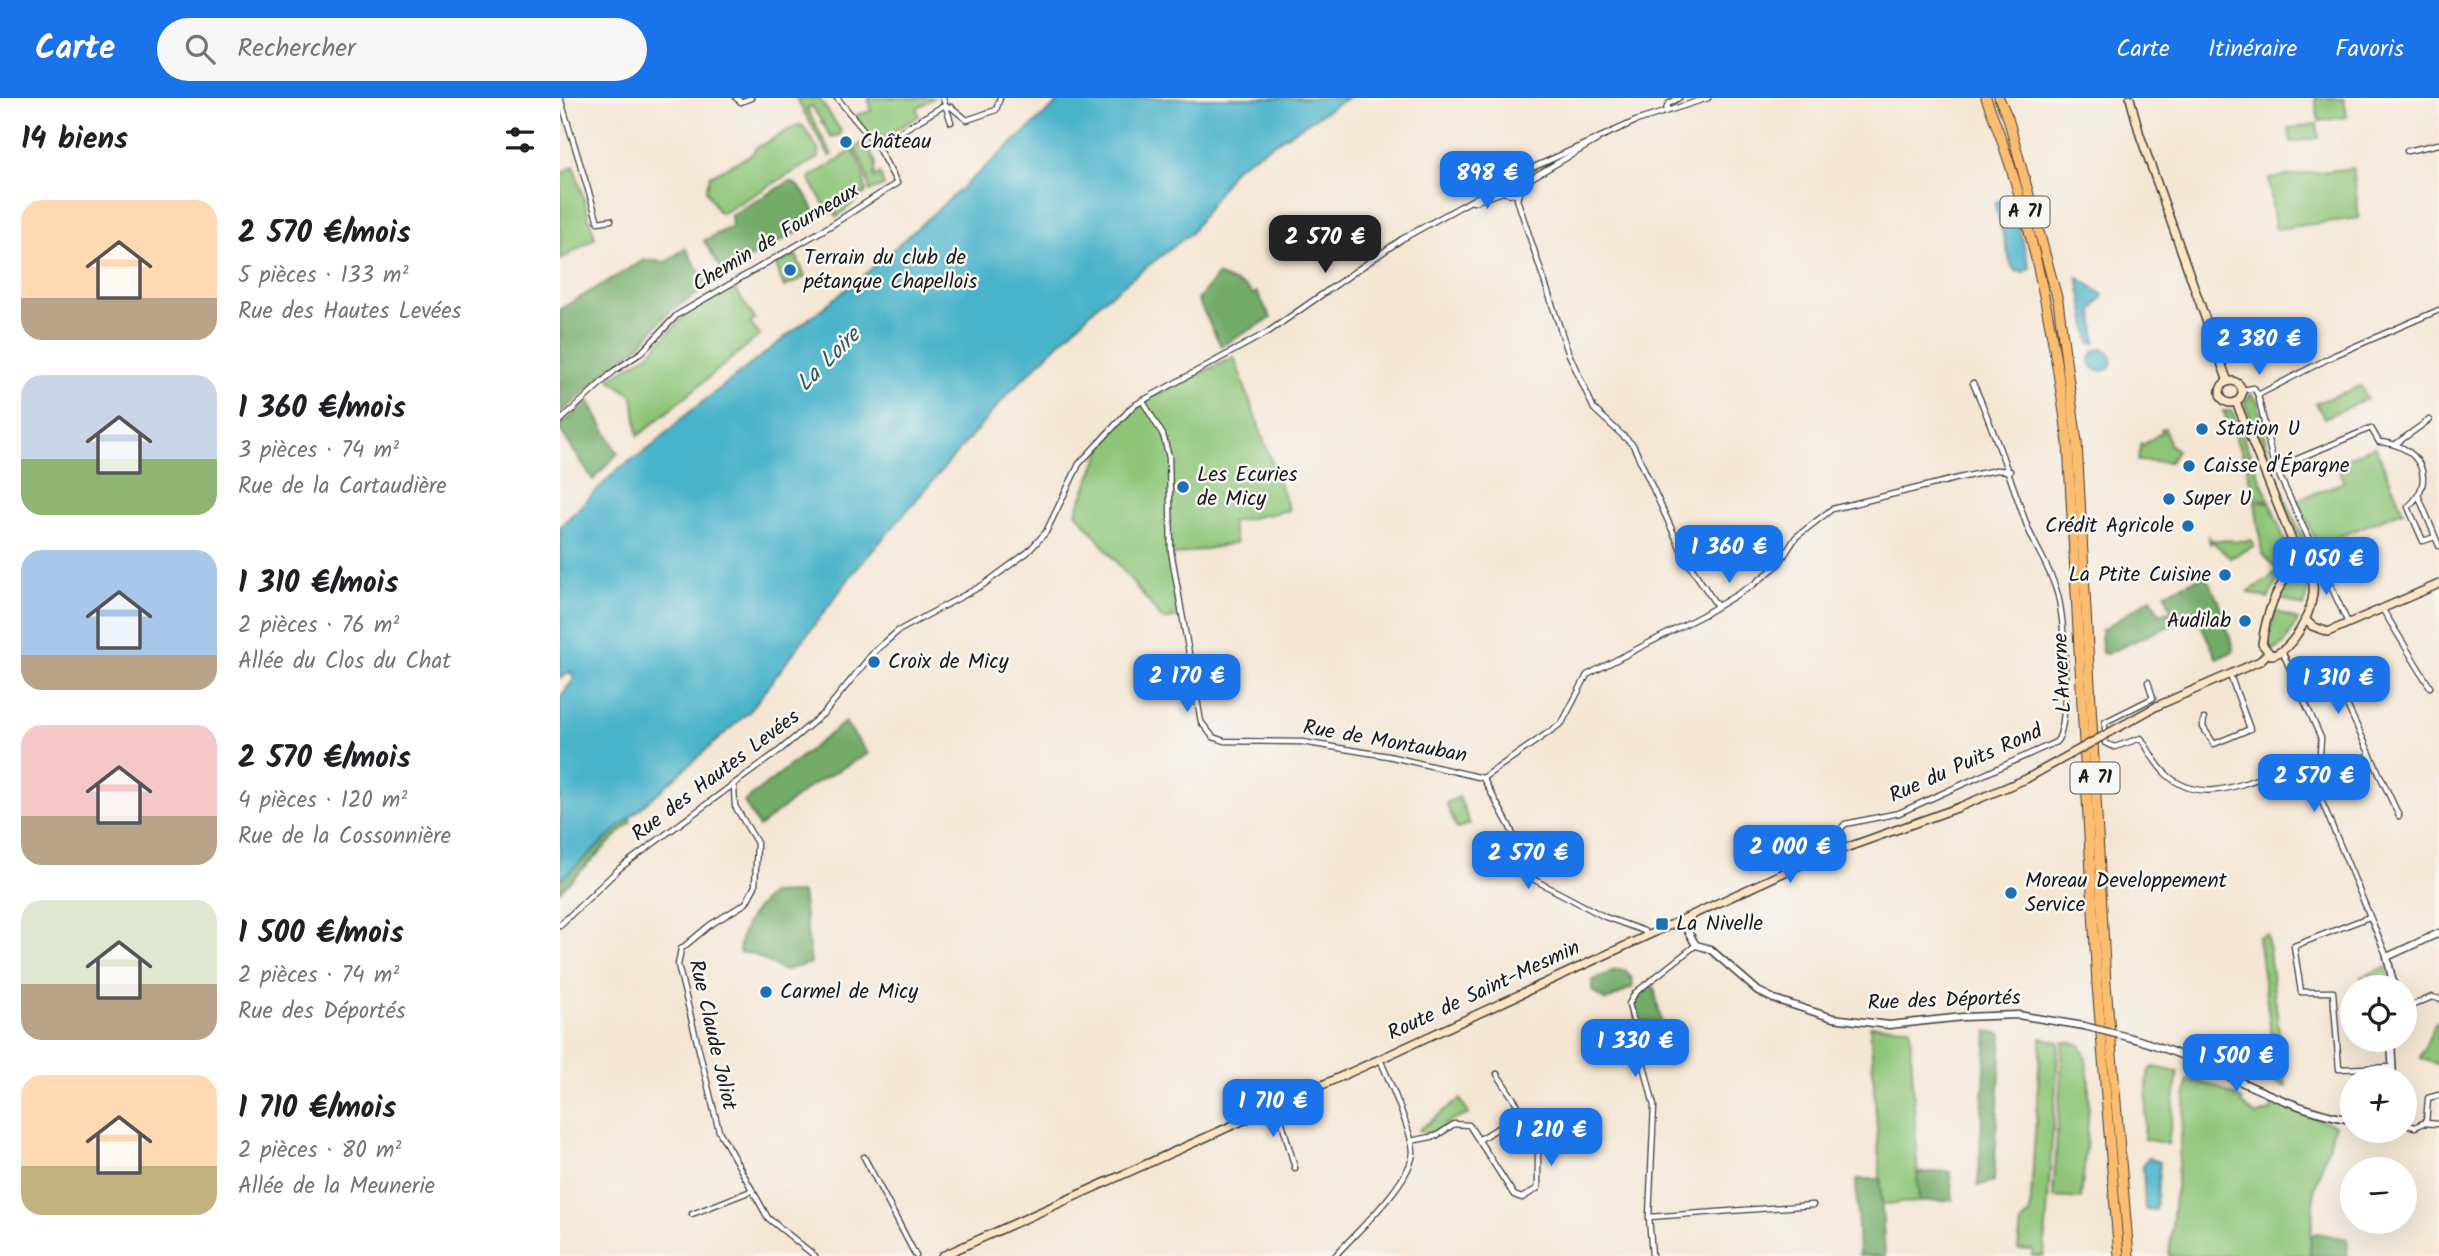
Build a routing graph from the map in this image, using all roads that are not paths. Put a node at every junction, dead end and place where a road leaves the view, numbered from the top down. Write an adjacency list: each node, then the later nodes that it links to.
1 (561, 98): 22 (street)
2 (736, 98): 3 (street)
3 (751, 98)
4 (837, 98): 18 (street)
5 (943, 98): 13 (street)
6 (1000, 98): 13 (street)
7 (1679, 98): 14 (street)
8 (1708, 98): 12 (street, Rue des Hautes Levées)
9 (1986, 98): 95 (highway, L'Arverne / A 71)
10 (1999, 98): 96 (highway, L'Arverne / A 71)
11 (2130, 98): 24 (main road)
12 (1693, 100): 14 (street, Rue des Hautes Levées)
13 (943, 106): 15 (street); 18 (street)
14 (1666, 110): 16 (street, Rue des Hautes Levées)
15 (951, 122)
16 (1600, 136): 20 (street); 21 (street, Rue des Hautes Levées)
17 (2439, 144): 19 (street)
18 (877, 146): 31 (street, Chemin de Fourneaux)
19 (2407, 150)
20 (1516, 195): 21 (street); 42 (street)
21 (1469, 202): 28 (street, Rue des Hautes Levées)
22 (611, 220)
23 (2439, 310): 27 (street)
24 (2228, 382): 26 (main road); 29 (main road)
25 (1973, 383): 34 (street)
26 (2242, 390): 27 (street); 29 (main road)
27 (2259, 396): 33 (street)
28 (1142, 400): 57 (street, Rue de Montauban); 59 (street, Rue des Hautes Levées)
29 (2236, 402): 39 (main road)
30 (2429, 420): 32 (street)
31 (560, 421)
32 (2397, 443): 33 (street); 35 (street)
33 (2276, 468): 38 (street)
34 (2010, 471): 42 (street); 61 (street, Rue du Puits Rond)
35 (2419, 497): 36 (street); 36 (street)
36 (2435, 537): 37 (street)
37 (2439, 546)
38 (2321, 567): 40 (street); 45 (street)
39 (2301, 568): 40 (main road); 48 (main road)
40 (2313, 577): 44 (main road)
41 (2439, 584): 43 (main road)
42 (1717, 606): 57 (street)
43 (2383, 610): 45 (main road); 52 (street)
44 (2305, 619): 46 (main road); 47 (main road)
45 (2348, 624): 46 (main road)
46 (2312, 626): 47 (main road)
47 (2301, 627): 49 (main road)
48 (2268, 653): 49 (main road); 50 (main road, Route de Saint-Mesmin)
49 (2283, 653): 56 (street)
50 (2230, 674): 54 (street); 61 (main road, Route de Saint-Mesmin, bridge)
51 (2148, 682): 56 (street)
52 (2430, 687)
53 (2340, 690): 55 (street)
54 (2204, 719)
55 (2370, 755): 56 (street); 58 (street); 60 (street)
56 (2320, 762): 58 (street)
57 (1483, 778): 66 (street)
58 (2318, 778): 62 (street)
59 (734, 787): 64 (street, Rue des Hautes Levées); 86 (street, Rue Claude Joliot)
60 (2399, 816)
61 (1841, 849): 63 (main road, Route de Saint-Mesmin)
62 (2369, 917): 68 (street); 73 (street)
63 (1681, 920): 66 (main road, Route de Saint-Mesmin); 67 (street, Rue des Déportés)
64 (560, 925)
65 (2439, 933): 68 (street)
66 (1647, 935): 72 (main road, Route de Saint-Mesmin)
67 (1696, 945): 78 (street, Rue des Déportés, bridge); 89 (street)
68 (2387, 957): 69 (street)
69 (2391, 975)
70 (2438, 996): 71 (street)
71 (2417, 1004)
72 (1380, 1059): 76 (main road, Route de Saint-Mesmin); 83 (street)
73 (2340, 1069)
74 (1497, 1074): 77 (street)
75 (2439, 1095): 79 (street)
76 (1277, 1104): 85 (street); 90 (main road, Route de Saint-Mesmin)
77 (1523, 1113): 82 (street); 82 (street)
78 (2340, 1116)
79 (2426, 1123): 80 (street); 81 (street)
80 (2439, 1124)
81 (2417, 1126)
82 (1480, 1139): 83 (street)
83 (1411, 1141): 93 (street)
84 (864, 1157): 92 (street)
85 (1295, 1168)
86 (751, 1191): 88 (street); 91 (street, Rue Claude Joliot)
87 (1813, 1205): 89 (street)
88 (692, 1214)
89 (1649, 1217): 94 (street)
90 (945, 1255)
91 (815, 1256)
92 (916, 1256)
93 (1335, 1256)
94 (1651, 1256)
95 (2119, 1256)
96 (2129, 1256)

